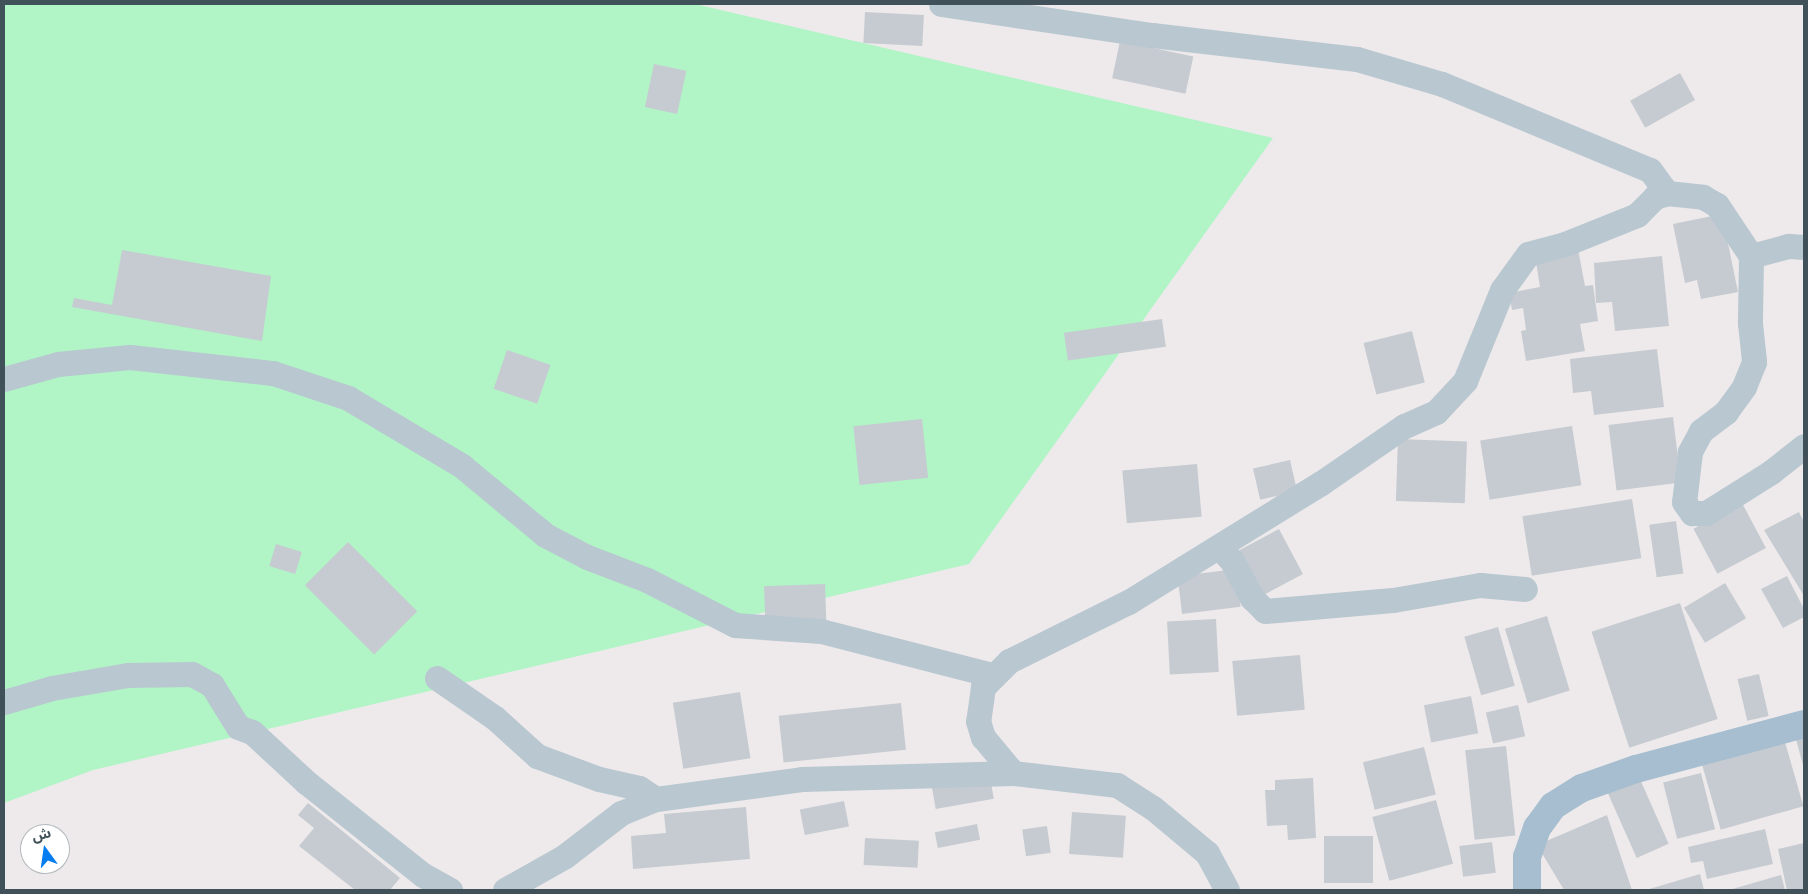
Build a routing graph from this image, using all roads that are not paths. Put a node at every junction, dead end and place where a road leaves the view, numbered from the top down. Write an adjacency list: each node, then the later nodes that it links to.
1 (941, 4): 2 (street)
2 (1667, 193): 4 (street); 7 (street)
3 (1804, 247): 4 (street)
4 (1751, 256): 6 (street)
5 (4, 379): 9 (street)
6 (1804, 446)
7 (1219, 547): 8 (street); 9 (street)
8 (1525, 589)
9 (992, 675): 13 (street)
10 (436, 678): 14 (street)
11 (4, 702): 15 (street)
12 (1804, 724): 18 (main road)
13 (1013, 773): 14 (street); 17 (street)
14 (656, 799): 16 (street)
15 (450, 890)
16 (505, 890)
17 (1227, 890)
18 (1527, 890)

